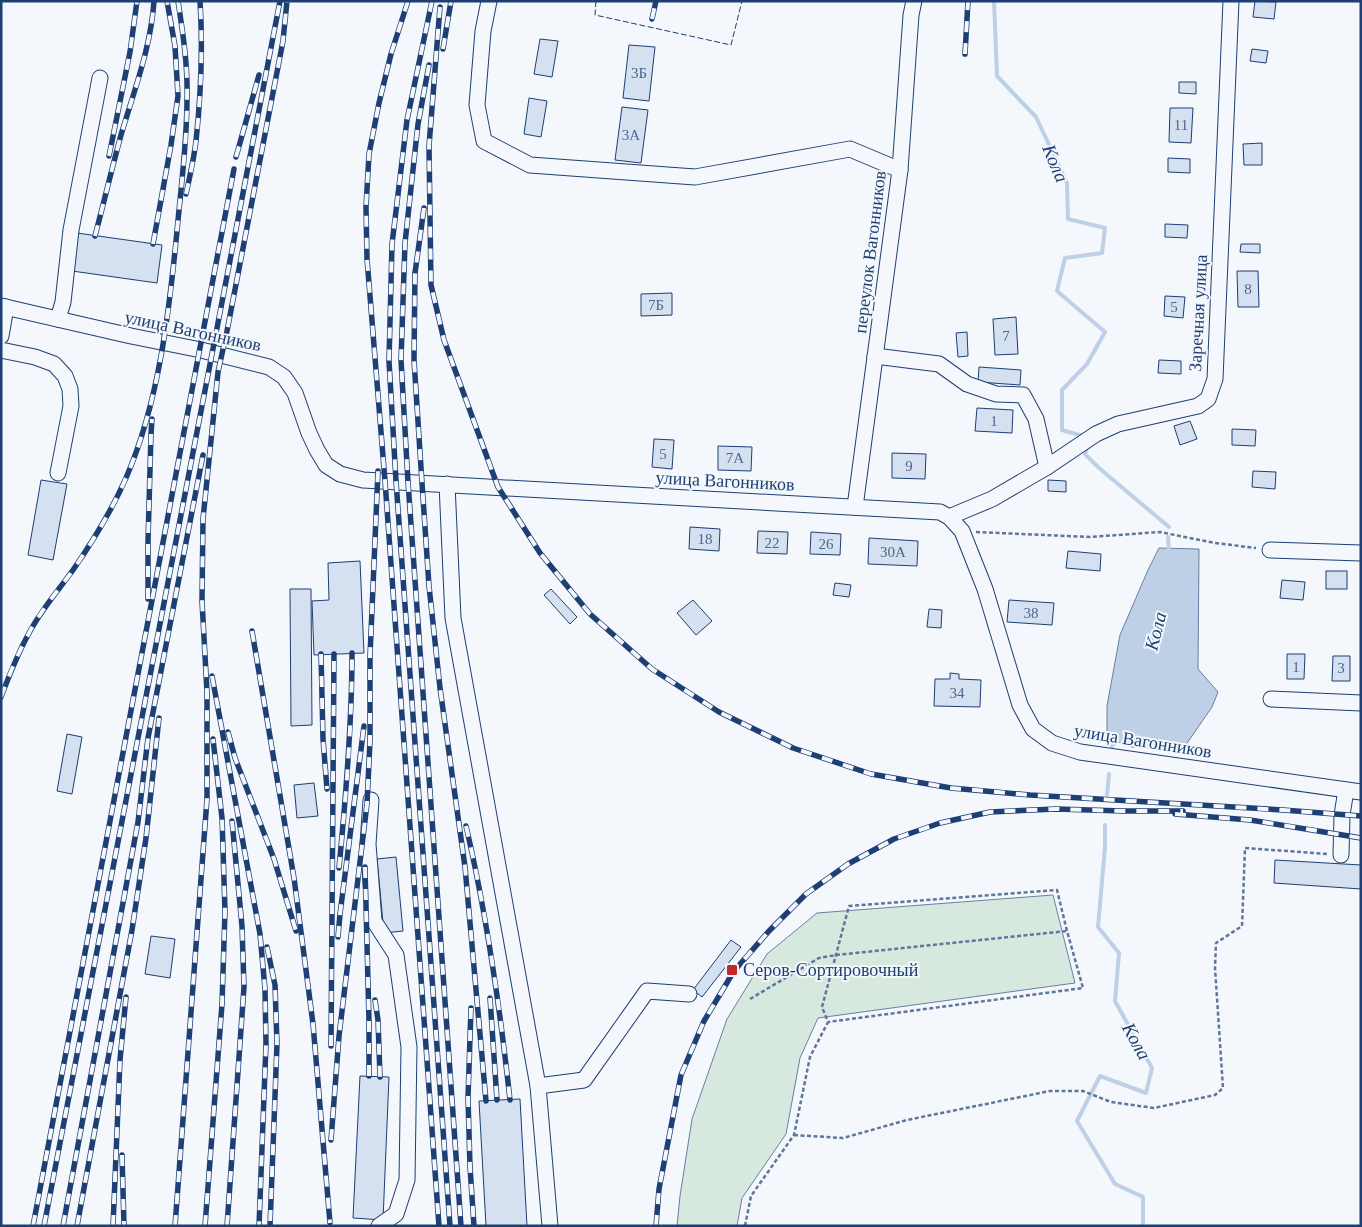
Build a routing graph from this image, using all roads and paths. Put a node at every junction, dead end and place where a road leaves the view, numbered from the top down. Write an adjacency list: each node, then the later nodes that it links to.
1 (489, 1): 5 (street)
2 (914, 1): 5 (street, переулок Вагонников)
3 (1231, 1): 11 (street, Заречная улица)
4 (100, 78): 7 (street)
5 (900, 170): 10 (street, переулок Вагонников)
6 (3, 307): 7 (street, улица Вагонников); 8 (street)
7 (58, 319): 13 (street, улица Вагонников)
8 (1, 336)
9 (1, 350): 12 (street)
10 (875, 356): 11 (street); 14 (street, переулок Вагонников)
11 (1047, 467): 15 (street, Заречная улица)
12 (58, 473)
13 (447, 484): 14 (street, улица Вагонников); 29 (street)
14 (855, 507): 15 (street, улица Вагонников)
15 (949, 517): 16 (street, улица Вагонников)
16 (962, 531): 17 (path); 21 (street, улица Вагонников)
17 (1270, 550): 18 (street)
18 (1361, 553)
19 (1271, 700): 20 (street)
20 (1361, 703)
21 (1353, 791): 23 (street)
22 (371, 800): 31 (street)
23 (1341, 855): 30 (path)
24 (1067, 931): 25 (path); 25 (path); 28 (path)
25 (836, 955): 27 (path); 28 (path)
26 (689, 994): 29 (street)
27 (750, 998)
28 (828, 1022): 30 (path)
29 (538, 1086): 32 (street)
30 (794, 1136): 33 (path)
31 (379, 1226)
32 (550, 1226)
33 (744, 1226)

